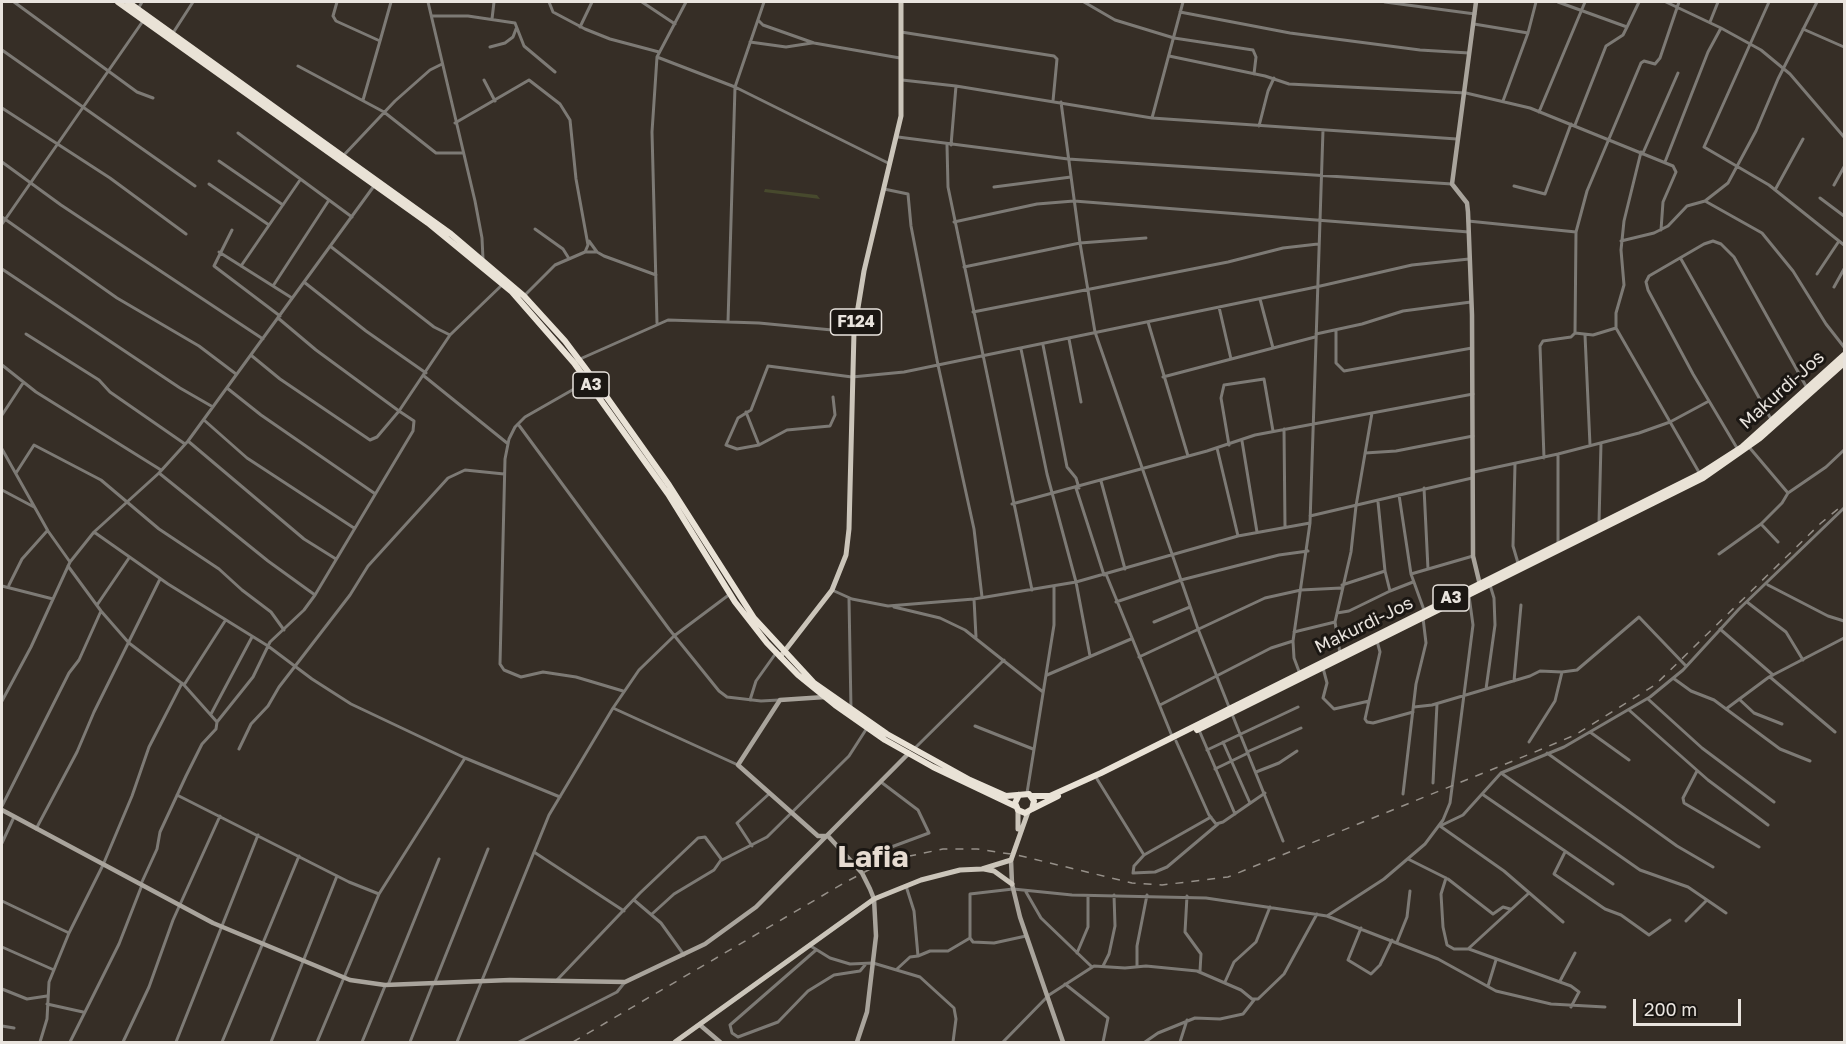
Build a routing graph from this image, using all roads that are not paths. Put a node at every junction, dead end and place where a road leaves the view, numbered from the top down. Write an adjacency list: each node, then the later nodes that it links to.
1 (14, 2): 65 (street)
2 (118, 2): 37 (highway, A3)
3 (128, 2): 30 (highway, A3)
4 (142, 2): 30 (street)
5 (193, 2): 47 (street)
6 (337, 2): 50 (street)
7 (391, 2): 50 (street)
8 (428, 2): 34 (street)
9 (494, 2): 35 (street)
10 (549, 2): 41 (street)
11 (592, 2): 41 (street)
12 (642, 2): 39 (street)
13 (686, 2): 39 (street)
14 (764, 2): 36 (street)
15 (901, 2): 46 (main road, F124)
16 (1084, 2): 49 (street)
17 (1181, 2): 32 (street)
18 (1385, 2): 33 (street)
19 (1476, 2): 33 (street)
20 (1536, 2): 48 (street)
21 (1558, 2): 31 (street)
22 (1585, 2): 31 (street)
23 (1639, 2): 42 (street)
24 (1666, 2): 29 (street)
25 (1679, 2): 29 (street)
26 (1718, 2): 38 (street)
27 (1769, 2): 53 (street)
28 (1817, 2): 45 (street)
29 (1677, 7): 38 (street); 97 (street)
30 (138, 9): 47 (highway, A3)
31 (1581, 10): 42 (street); 87 (street)
32 (1180, 12): 49 (street); 58 (street)
33 (1475, 14): 40 (street)
34 (432, 16): 35 (street); 62 (street)
35 (492, 19): 44 (street)
36 (758, 19): 51 (street); 52 (street)
37 (144, 20): 65 (street); 85 (highway, A3)
38 (1710, 22): 43 (street)
39 (675, 24): 57 (street)
40 (1473, 24): 48 (street); 58 (street)
41 (580, 27): 57 (street)
42 (1627, 27): 90 (street)
43 (1721, 28): 53 (street); 107 (street)
44 (516, 29): 55 (street); 66 (street)
45 (1803, 29): 54 (street); 64 (street)
46 (902, 32): 61 (main road, F124); 80 (street)
47 (173, 33): 85 (highway, A3)
48 (1528, 33): 81 (street)
49 (1174, 38): 59 (street); 68 (street)
50 (380, 41): 78 (street)
51 (750, 42): 52 (street); 75 (street)
52 (814, 43): 61 (street)
53 (1750, 43): 64 (street); 109 (street)
54 (1844, 46)
55 (490, 47)
56 (2, 50): 84 (street)
57 (659, 52): 60 (street)
58 (1470, 53): 76 (street)
59 (1169, 56): 68 (street); 88 (street)
60 (657, 57): 75 (street); 165 (street)
61 (902, 58): 72 (main road, F124)
62 (442, 64): 86 (street); 89 (street)
63 (298, 66): 78 (street)
64 (1783, 68): 94 (street); 109 (street)
65 (109, 70): 77 (street); 84 (street)
66 (555, 72)
67 (1678, 73): 101 (street)
68 (1254, 74): 69 (street)
69 (1265, 75): 70 (street); 74 (street)
70 (1274, 78): 74 (street); 76 (street)
71 (484, 80): 79 (street)
72 (902, 80): 73 (street); 95 (main road, F124)
73 (956, 86): 80 (street); 100 (street)
74 (1270, 86): 91 (street)
75 (735, 87): 108 (street); 179 (street)
76 (1466, 93): 81 (street); 96 (street)
77 (153, 98)
78 (363, 100): 86 (street)
79 (495, 101): 89 (street); 146 (street)
80 (1053, 101): 82 (street)
81 (1503, 101): 87 (street)
82 (1062, 102): 88 (street); 104 (street)
83 (2, 108): 99 (street)
84 (82, 108): 99 (street); 119 (street)
85 (272, 108): 103 (highway, A3); 117 (highway, A3)
86 (384, 112): 102 (street); 103 (street)
87 (1539, 112): 90 (street)
88 (1152, 118): 91 (street)
89 (455, 123): 102 (street)
90 (1573, 125): 97 (street); 120 (street)
91 (1259, 126): 92 (street)
92 (1323, 130): 96 (street); 111 (street)
93 (238, 133): 113 (street)
94 (1845, 137)
95 (898, 138): 100 (street); 108 (main road, F124)
96 (1460, 139): 116 (street)
97 (1609, 139): 101 (street); 143 (street)
98 (1803, 139): 123 (street)
99 (57, 144): 114 (street); 144 (street)
100 (949, 145): 104 (street); 135 (street)
101 (1642, 152): 107 (street); 148 (street)
102 (462, 153): 157 (street)
103 (343, 156): 157 (highway, A3)
104 (1068, 159): 111 (street); 112 (street)
105 (219, 160): 128 (street)
106 (2, 162): 114 (street)
107 (1665, 162): 133 (street)
108 (891, 164): 122 (main road, F124)
109 (1738, 166): 123 (street); 127 (street)
110 (1845, 167): 118 (street)
111 (1320, 176): 116 (street); 132 (street)
112 (1071, 177): 121 (street); 126 (street)
113 (300, 180): 125 (street); 128 (street)
114 (31, 181): 131 (street); 191 (street)
115 (209, 184): 137 (street)
116 (1452, 184): 134 (street)
117 (375, 185): 130 (street); 167 (highway, A3)
118 (1834, 185)
119 (195, 186)
120 (1514, 186)
121 (994, 187)
122 (884, 189): 184 (main road, F124); 205 (street)
123 (1775, 190): 147 (street)
124 (1820, 198): 129 (street)
125 (329, 200): 130 (street); 168 (street)
126 (1074, 201): 132 (street); 135 (street); 149 (street)
127 (1705, 201): 138 (street); 195 (street)
128 (283, 205): 137 (street)
129 (1845, 216)
130 (351, 217): 152 (street)
131 (3, 218): 136 (street); 207 (street)
132 (1319, 220): 142 (street); 150 (street)
133 (1661, 220): 138 (street); 141 (street)
134 (1468, 221): 142 (street); 143 (street)
135 (954, 222): 161 (street)
136 (2, 224)
137 (269, 225): 160 (street)
138 (1668, 226): 141 (street)
139 (232, 230): 153 (street)
140 (535, 230): 156 (street)
141 (1660, 230): 148 (street)
142 (1469, 232): 158 (street)
143 (1576, 232): 186 (street)
144 (186, 234)
145 (1146, 238): 149 (street)
146 (588, 240): 154 (street); 155 (street)
147 (1839, 241): 151 (street); 164 (street)
148 (1621, 242): 182 (street)
149 (1080, 243): 161 (street); 171 (street)
150 (1318, 244): 169 (street); 171 (street)
151 (1845, 245)
152 (330, 246): 166 (street); 188 (street)
153 (219, 252): 160 (street); 178 (street)
154 (585, 252): 155 (street); 156 (street)
155 (597, 252): 165 (street)
156 (567, 257): 172 (street)
157 (483, 259): 172 (highway, A3)
158 (1469, 259): 169 (street); 175 (street)
159 (1682, 259): 213 (street); 216 (street); 224 (street)
160 (241, 266): 168 (street)
161 (964, 267): 177 (street)
162 (2, 269): 218 (street)
163 (1845, 269): 170 (street)
164 (1817, 274)
165 (657, 275): 181 (street)
166 (304, 282): 173 (street); 206 (street)
167 (503, 284): 188 (street); 202 (highway, A3)
168 (273, 286): 173 (street)
169 (1316, 287): 174 (street); 189 (street)
170 (1834, 287)
171 (1087, 288): 177 (street); 185 (street)
172 (524, 296): 202 (highway, A3)
173 (292, 298): 178 (street)
174 (1260, 298): 176 (street); 196 (street)
175 (1471, 302): 183 (street); 194 (street)
176 (1219, 307): 180 (street); 201 (street)
177 (973, 312): 200 (street)
178 (279, 317): 191 (street); 219 (street)
179 (728, 322): 181 (street); 184 (street)
180 (1148, 322): 185 (street); 209 (street)
181 (657, 323): 202 (street)
182 (1616, 328): 190 (street); 225 (street)
183 (1336, 330): 189 (street); 194 (street)
184 (854, 332): 208 (main road, F124)
185 (1095, 332): 192 (street); 248 (street)
186 (1575, 333): 190 (street); 246 (street)
187 (26, 334): 232 (street)
188 (450, 335): 206 (street)
189 (1315, 335): 196 (street); 227 (street)
190 (1584, 335): 237 (street)
191 (263, 339): 198 (street)
192 (1069, 339): 193 (street); 217 (street)
193 (1043, 345): 197 (street); 255 (street)
194 (1472, 347): 214 (street)
195 (1845, 347)
196 (1273, 348): 201 (street)
197 (1021, 349): 200 (street); 260 (street)
198 (251, 355): 207 (street); 219 (street)
199 (1845, 355): 213 (highway, Makurdi-Jos / A3)
200 (982, 356): 205 (street); 264 (street)
201 (1231, 359): 209 (street)
202 (577, 361): 210 (highway, A3); 342 (highway, A3)
203 (1845, 363): 213 (highway, Makurdi-Jos / A3)
204 (2, 365): 211 (street)
205 (938, 365): 208 (street); 311 (street)
206 (425, 374): 219 (street); 234 (street)
207 (237, 375): 212 (street)
208 (852, 377): 220 (street); 304 (main road, F124)
209 (1163, 377): 245 (street)
210 (586, 379): 226 (street); 308 (highway, A3)
211 (24, 382): 222 (street); 250 (street)
212 (227, 388): 218 (street); 259 (street)
213 (1810, 391): 224 (highway, Makurdi-Jos / A3); 238 (highway, Makurdi-Jos / A3)
214 (1473, 394): 221 (street); 230 (street)
215 (833, 397): 235 (street)
216 (1709, 401): 225 (street); 241 (street)
217 (1081, 402)
218 (213, 407): 223 (street)
219 (399, 411): 259 (street)
220 (746, 412): 235 (street); 235 (street)
221 (1372, 412): 227 (street); 243 (street)
222 (2, 415)
223 (204, 420): 232 (street); 273 (street)
224 (1772, 421): 241 (highway, Makurdi-Jos / A3)
225 (1670, 422): 233 (street); 252 (street)
226 (518, 424): 234 (street); 332 (street)
227 (1313, 424): 228 (street); 268 (street)
228 (1284, 429): 229 (street); 272 (street)
229 (1273, 431): 231 (street); 236 (street)
230 (1473, 436): 243 (street); 253 (street)
231 (1242, 441): 236 (street); 276 (street)
232 (187, 442): 250 (street); 285 (street)
233 (1601, 442): 237 (street); 271 (street)
234 (508, 443): 251 (street)
235 (759, 445)
236 (1228, 445): 239 (street)
237 (1590, 445): 244 (street)
238 (1749, 447): 258 (street); 298 (highway, Makurdi-Jos / A3)
239 (1217, 448): 245 (street); 277 (street)
240 (2, 449): 249 (street)
241 (1738, 450): 252 (highway, Makurdi-Jos / A3)
242 (1845, 450): 258 (street)
243 (1365, 453): 265 (street)
244 (1558, 454): 246 (street); 279 (street)
245 (1188, 456): 248 (street)
246 (1544, 458): 247 (street)
247 (1515, 464): 253 (street); 287 (street)
248 (1142, 469): 254 (street); 282 (street)
249 (16, 472): 262 (street); 266 (street)
250 (160, 472): 262 (street); 309 (street)
251 (504, 474): 347 (street); 359 (street)
252 (1700, 474): 271 (highway, Makurdi-Jos / A3)
253 (1472, 475): 256 (street); 283 (street)
254 (1101, 481): 255 (street); 288 (street)
255 (1077, 488): 260 (street); 291 (street)
256 (1424, 488): 261 (street); 289 (street)
257 (2, 490): 266 (street)
258 (1788, 493): 270 (street)
259 (375, 494): 273 (street)
260 (1052, 495): 264 (street); 295 (street)
261 (1399, 495): 263 (street); 292 (street)
262 (127, 501): 275 (street); 330 (street)
263 (1378, 501): 265 (street); 290 (street)
264 (1012, 504): 305 (street)
265 (1356, 506): 268 (street); 301 (street)
266 (34, 507): 274 (street)
267 (1845, 508): 299 (street)
268 (1310, 516): 269 (street)
269 (1310, 524): 272 (street); 280 (street)
270 (1761, 524): 278 (street); 281 (street)
271 (1599, 525): 279 (highway, Makurdi-Jos / A3)
272 (1285, 527): 276 (street)
273 (354, 528): 285 (street)
274 (48, 531): 286 (street); 297 (street)
275 (94, 532): 284 (street); 286 (street)
276 (1257, 532): 277 (street)
277 (1238, 536): 282 (street)
278 (1778, 542)
279 (1558, 545): 287 (highway, Makurdi-Jos / A3)
280 (1308, 551): 294 (street); 306 (street)
281 (1719, 554)
282 (1172, 555): 288 (street); 294 (street)
283 (1473, 556): 289 (street); 302 (street)
284 (129, 558): 293 (street); 317 (street)
285 (336, 559): 309 (street)
286 (69, 564): 314 (street); 317 (street)
287 (1518, 565): 302 (highway, Makurdi-Jos / A3)
288 (1125, 569): 291 (street)
289 (1428, 569): 292 (street)
290 (1385, 571): 301 (street); 307 (street)
291 (1105, 574): 295 (street); 315 (street)
292 (1411, 574): 296 (street)
293 (160, 579): 324 (street); 339 (street)
294 (1180, 580): 315 (street); 320 (street)
295 (1076, 582): 300 (street); 343 (street)
296 (1413, 582): 307 (street); 323 (street)
297 (9, 585): 303 (street); 314 (street)
298 (1490, 585): 302 (highway, Makurdi-Jos / A3); 358 (street)
299 (1768, 585): 316 (street); 325 (street)
300 (1054, 586): 305 (street); 351 (street)
301 (1342, 586): 306 (street); 322 (street)
302 (1481, 586): 310 (highway, Makurdi-Jos / A3); 323 (highway, Makurdi-Jos / A3)
303 (2, 587)
304 (832, 590): 312 (street); 342 (main road, F124)
305 (1032, 590): 311 (street)
306 (1301, 590): 328 (street); 331 (street)
307 (1390, 591): 322 (street)
308 (730, 594): 332 (street); 342 (highway, A3)
309 (315, 595): 330 (street)
310 (1469, 596): 323 (highway, Makurdi-Jos / A3); 361 (street)
311 (982, 597): 313 (street)
312 (849, 598): 319 (street); 375 (street)
313 (974, 598): 319 (street); 334 (street)
314 (53, 599): 367 (street)
315 (1116, 602): 336 (street)
316 (1747, 602): 329 (street); 346 (street)
317 (97, 605): 321 (street)
318 (1521, 605): 356 (street)
319 (888, 606): 334 (street)
320 (1190, 607): 326 (street); 328 (street)
321 (101, 611): 339 (street); 421 (street)
322 (1337, 613): 327 (street)
323 (1424, 615): 338 (highway, Makurdi-Jos / A3); 341 (highway, Makurdi-Jos / A3); 372 (street)
324 (225, 621): 333 (street); 357 (street)
325 (1845, 621)
326 (1154, 622)
327 (1335, 622): 331 (street); 341 (street)
328 (1198, 629): 344 (street); 354 (street)
329 (1720, 629): 348 (street); 353 (street)
330 (284, 630): 340 (street)
331 (1294, 632): 337 (street)
332 (674, 636): 359 (street); 365 (street)
333 (252, 637): 340 (street); 379 (street)
334 (976, 637): 345 (street)
335 (1845, 638): 346 (street)
336 (1131, 639): 343 (street); 344 (street)
337 (1293, 641): 352 (street); 354 (street)
338 (1377, 641): 349 (highway, Makurdi-Jos / A3); 368 (street)
339 (129, 642): 357 (street); 432 (street)
340 (268, 646): 347 (street); 380 (street)
341 (1340, 653): 352 (highway, Makurdi-Jos / A3)
342 (779, 654): 362 (highway, A3); 365 (street); 375 (highway, A3)
343 (1090, 656): 351 (street)
344 (1139, 657): 370 (street)
345 (1004, 660): 360 (street); 396 (street)
346 (1803, 660): 353 (street)
347 (295, 666): 392 (street); 399 (street)
348 (1686, 666): 350 (street); 355 (street)
349 (1323, 669): 352 (highway, Makurdi-Jos / A3); 368 (street)
350 (1562, 672): 356 (street); 391 (street)
351 (1046, 675): 360 (street)
352 (1300, 676): 377 (highway, Makurdi-Jos / A3)
353 (1771, 676): 364 (street); 387 (street)
354 (1216, 677): 370 (street); 377 (street)
355 (1673, 678): 363 (street); 374 (street)
356 (1514, 681): 358 (street)
357 (183, 684): 379 (street); 450 (street)
358 (1486, 689): 361 (street)
359 (623, 691): 373 (street)
360 (1043, 692): 393 (street)
361 (1462, 696): 369 (street); 431 (street)
362 (825, 697): 366 (street); 383 (highway, A3)
363 (1648, 699): 376 (street); 419 (street)
364 (1739, 699): 374 (street); 381 (street)
365 (750, 700): 366 (street)
366 (780, 700): 403 (street)
367 (2, 701)
368 (1369, 701): 378 (street)
369 (1437, 704): 372 (street); 410 (street)
370 (1159, 705): 389 (street)
371 (1298, 707): 388 (street)
372 (1414, 707): 378 (street)
373 (613, 708): 403 (street); 418 (street)
374 (1726, 709): 402 (street)
375 (851, 711): 396 (highway, A3)
376 (1629, 711): 386 (street); 406 (street)
377 (1231, 712): 385 (highway, Makurdi-Jos / A3); 388 (street); 389 (highway, Makurdi-Jos / A3)
378 (1413, 712): 414 (street)
379 (211, 714): 380 (street)
380 (216, 722): 416 (street)
381 (1782, 724)
382 (975, 726): 393 (street)
383 (867, 728): 396 (highway, A3); 424 (street)
384 (1301, 728): 397 (street)
385 (1199, 729): 389 (highway, Makurdi-Jos / A3); 394 (street)
386 (1590, 732): 398 (street); 400 (street)
387 (1835, 732)
388 (1241, 735): 390 (street); 397 (street)
389 (1175, 739): 408 (highway, Makurdi-Jos / A3); 413 (highway, Makurdi-Jos / A3); 428 (street)
390 (1224, 742): 394 (street); 401 (street)
391 (1529, 742)
392 (239, 749)
393 (1033, 749): 413 (street)
394 (1207, 750): 404 (street)
395 (1297, 751): 405 (street)
396 (911, 752): 409 (street); 417 (highway, A3); 422 (highway, A3)
397 (1248, 752): 401 (street); 405 (street)
398 (1547, 753): 407 (street); 451 (street)
399 (465, 758): 418 (street); 462 (street)
400 (1629, 760)
401 (1232, 761): 404 (street); 420 (street)
402 (1810, 761)
403 (738, 765): 411 (street)
404 (1215, 769): 425 (street)
405 (1256, 771): 412 (street)
406 (1697, 771): 430 (street); 439 (street)
407 (1501, 773): 415 (street); 469 (street)
408 (1097, 779): 423 (highway, Makurdi-Jos / A3); 443 (street)
409 (880, 782): 434 (street); 449 (street)
410 (1433, 783)
411 (771, 793): 424 (street); 438 (street)
412 (1265, 793): 420 (street); 436 (street)
413 (1029, 794): 417 (highway, A3); 423 (highway)
414 (1403, 794)
415 (1482, 794): 431 (street); 442 (street)
416 (177, 795): 426 (street); 456 (street)
417 (1019, 795): 422 (highway)
418 (560, 797): 441 (street)
419 (1774, 802)
420 (1250, 803): 425 (street)
421 (2, 808): 427 (street)
422 (1017, 808): 423 (highway, A3); 435 (main road)
423 (1030, 811): 435 (main road)
424 (792, 813): 434 (street); 438 (street)
425 (1235, 814): 429 (street)
426 (220, 816): 433 (street); 471 (street)
427 (14, 817): 432 (street); 437 (street)
428 (1211, 817): 429 (street); 443 (street)
429 (1218, 824): 443 (street)
430 (1768, 825)
431 (1440, 826): 446 (street); 461 (street)
432 (36, 829): 450 (street)
433 (258, 835): 444 (street); 482 (street)
434 (828, 836): 449 (street); 495 (street)
435 (1017, 837): 448 (main road)
436 (1283, 841)
437 (2, 843)
438 (752, 846): 447 (street)
439 (1759, 847)
440 (488, 849): 513 (street)
441 (534, 852): 474 (street); 510 (street)
442 (1566, 852): 455 (street); 479 (street)
443 (1144, 855)
444 (299, 856): 453 (street); 488 (street)
445 (439, 859): 515 (street)
446 (1408, 859): 454 (street); 478 (street)
447 (721, 860): 468 (street); 477 (street)
448 (1011, 860): 452 (main road); 458 (street)
449 (851, 862): 467 (street)
450 (103, 865): 456 (street); 484 (street)
451 (1713, 867)
452 (982, 869): 457 (main road); 458 (main road)
453 (337, 876): 462 (street); 498 (street)
454 (1446, 878): 473 (street); 491 (street)
455 (1613, 884)
456 (142, 885): 471 (street); 524 (street)
457 (906, 886): 467 (main road); 496 (street)
458 (1012, 886): 460 (street); 485 (street); 486 (street)
459 (1410, 891): 487 (street)
460 (1026, 892): 464 (street); 493 (street)
461 (1529, 893): 473 (street); 481 (street)
462 (379, 894): 507 (street)
463 (1147, 895): 465 (street); 466 (street); 502 (street)
464 (1088, 896): 465 (street); 493 (street)
465 (1114, 896): 501 (street)
466 (1187, 896): 472 (street); 506 (street)
467 (874, 899): 489 (main road); 499 (street)
468 (634, 900): 474 (street); 477 (street)
469 (1707, 900): 476 (street); 480 (street)
470 (2, 901): 484 (street)
471 (181, 906): 482 (street); 531 (street)
472 (1270, 908): 475 (street); 512 (street)
473 (1511, 910): 491 (street)
474 (624, 911): 508 (street)
475 (1317, 913): 478 (street); 520 (street)
476 (1726, 913)
477 (652, 914): 495 (street)
478 (1327, 916): 483 (street)
479 (1670, 920)
480 (1686, 921)
481 (1563, 922)
482 (222, 927): 488 (street); 532 (street)
483 (1361, 928): 487 (street); 487 (street)
484 (69, 933): 505 (street)
485 (1026, 936): 486 (street); 518 (street)
486 (970, 938): 496 (street)
487 (1394, 941): 516 (street)
488 (261, 944): 498 (street); 533 (street)
489 (808, 945): 492 (street); 526 (main road)
490 (2, 947): 505 (street)
491 (1468, 949): 497 (street)
492 (816, 950): 500 (street); 500 (street)
493 (1077, 953): 503 (street)
494 (1575, 954): 509 (street)
495 (684, 955): 511 (street)
496 (918, 956): 504 (street)
497 (1496, 960): 509 (street); 516 (street)
498 (302, 961): 507 (street); 534 (street)
499 (873, 963): 500 (street); 504 (street); 542 (street)
500 (865, 965)
501 (1103, 966): 502 (street); 503 (street)
502 (1137, 966): 506 (street)
503 (1092, 967): 514 (street)
504 (897, 969): 543 (street)
505 (54, 970): 519 (street)
506 (1200, 972): 512 (street)
507 (342, 977): 515 (street); 535 (street)
508 (557, 980): 510 (street); 511 (street)
509 (1560, 981): 522 (street)
510 (481, 982): 513 (street); 538 (street)
511 (625, 982): 539 (street)
512 (1225, 982): 520 (street)
513 (434, 984): 515 (street); 537 (street)
514 (1065, 984): 518 (street); 546 (street)
515 (387, 985): 536 (street)
516 (1488, 986): 522 (street)
517 (2, 989): 519 (street)
518 (1048, 995): 544 (street); 545 (street)
519 (47, 996): 521 (street)
520 (1254, 1000): 525 (street)
521 (47, 1004): 524 (street); 529 (street)
522 (1571, 1006): 523 (street)
523 (1605, 1007)
524 (84, 1012): 530 (street)
525 (1187, 1020): 547 (street); 548 (street)
526 (700, 1025): 540 (main road); 541 (street)
527 (2, 1026): 528 (street)
528 (14, 1028)
529 (40, 1042)
530 (70, 1042)
531 (123, 1042)
532 (176, 1042)
533 (222, 1042)
534 (271, 1042)
535 (317, 1042)
536 (362, 1042)
537 (410, 1042)
538 (457, 1042)
539 (519, 1042)
540 (675, 1042)
541 (718, 1042)
542 (857, 1042)
543 (953, 1042)
544 (1003, 1042)
545 (1063, 1042)
546 (1103, 1042)
547 (1145, 1042)
548 (1180, 1042)

